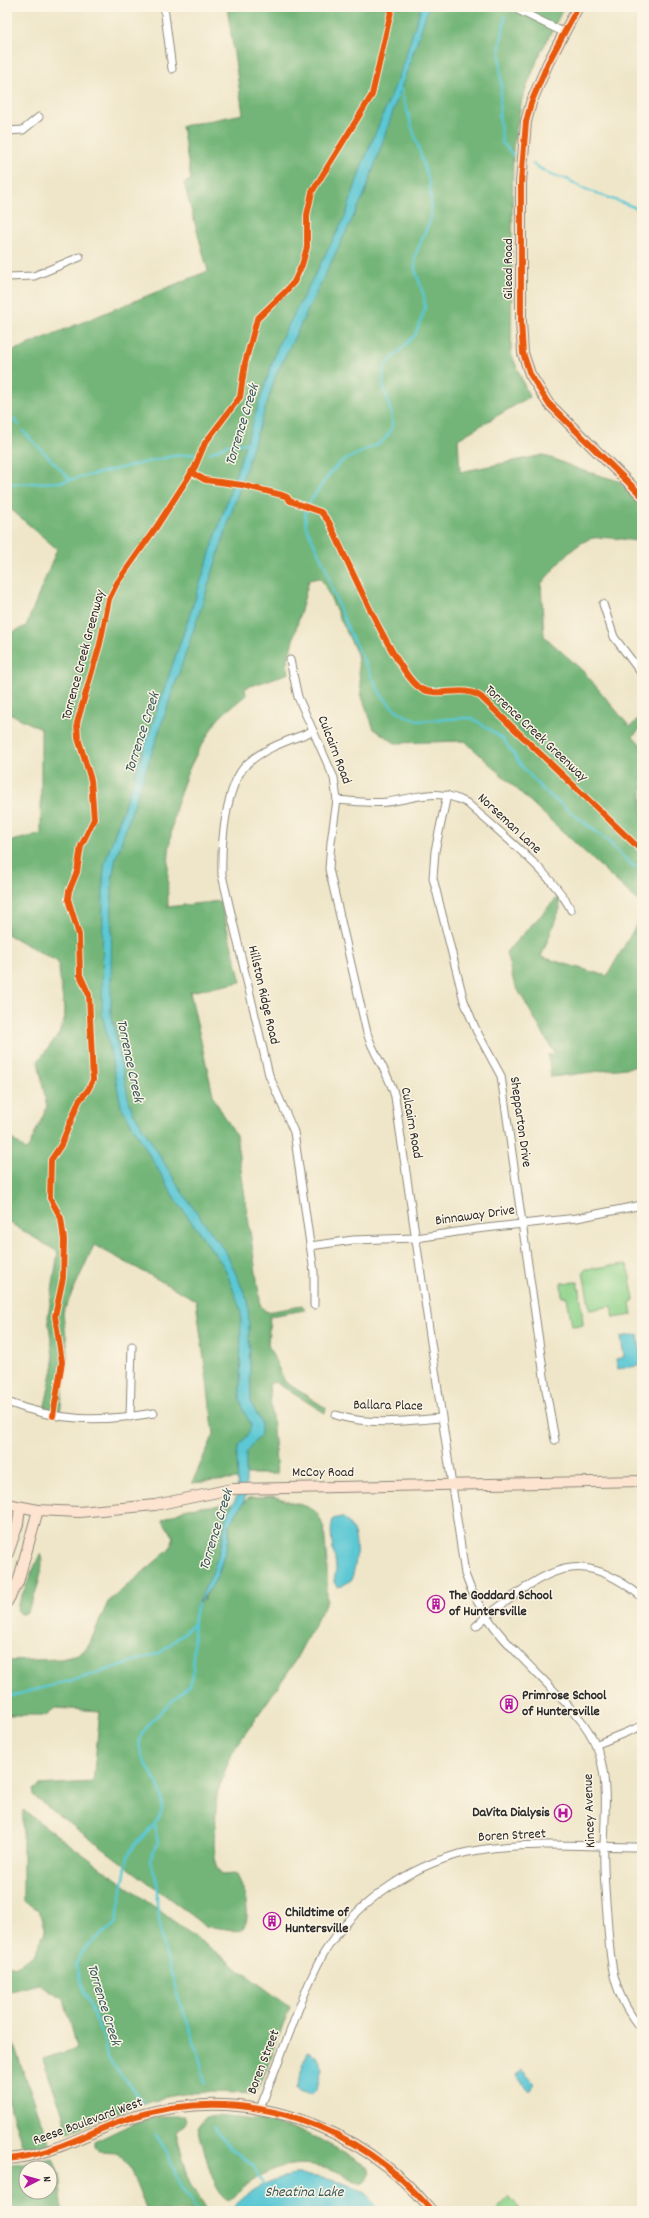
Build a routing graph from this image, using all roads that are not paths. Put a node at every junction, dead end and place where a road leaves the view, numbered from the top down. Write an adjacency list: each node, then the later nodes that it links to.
1 (164, 7): 5 (street)
2 (512, 7): 4 (street)
3 (578, 7): 4 (main road, Gilead Road)
4 (563, 32): 10 (main road, Gilead Road)
5 (172, 70)
6 (39, 117): 7 (street)
7 (7, 131)
8 (80, 257): 9 (street)
9 (7, 277)
10 (642, 496)
11 (603, 604): 13 (street)
12 (290, 660): 14 (street, Culcairn Road)
13 (642, 674)
14 (313, 732): 16 (street, Culcairn Road); 21 (street, Hillston Ridge Road)
15 (447, 795): 16 (street, Norseman Lane); 17 (street, Norseman Lane); 19 (street, Shepparton Drive)
16 (338, 800): 20 (street, Culcairn Road)
17 (571, 910)
18 (642, 1205): 19 (street, Binnaway Drive)
19 (522, 1223): 20 (street, Binnaway Drive); 29 (street, Shepparton Drive)
20 (416, 1238): 21 (street, Binnaway Drive); 28 (street, Culcairn Road)
21 (310, 1246): 22 (street, Hillston Ridge Road)
22 (314, 1305)
23 (132, 1346): 27 (street)
24 (7, 1402): 27 (street)
25 (154, 1413): 27 (street)
26 (336, 1415): 28 (street, Ballara Place)
27 (130, 1417)
28 (441, 1418): 31 (street, Culcairn Road)
29 (555, 1440)
30 (642, 1481): 31 (main road, McCoy Road)
31 (452, 1486): 34 (main road, McCoy Road); 38 (street, Kincey Avenue)
32 (7, 1504): 33 (main road, McCoy Road)
33 (20, 1507): 34 (main road, McCoy Road); 35 (main road)
34 (38, 1510): 37 (main road)
35 (7, 1556)
36 (642, 1597): 38 (street)
37 (7, 1602)
38 (486, 1617): 39 (street); 41 (street, Kincey Avenue)
39 (476, 1626)
40 (642, 1726): 41 (street)
41 (595, 1745): 42 (street, Kincey Avenue)
42 (604, 1847): 43 (street, Boren Street); 44 (street, Kincey Avenue); 45 (street, Boren Street)
43 (642, 1847)
44 (642, 2030)
45 (260, 2109): 46 (main road, Reese Boulevard West); 47 (main road, Reese Boulevard West)
46 (7, 2159)
47 (432, 2211)

